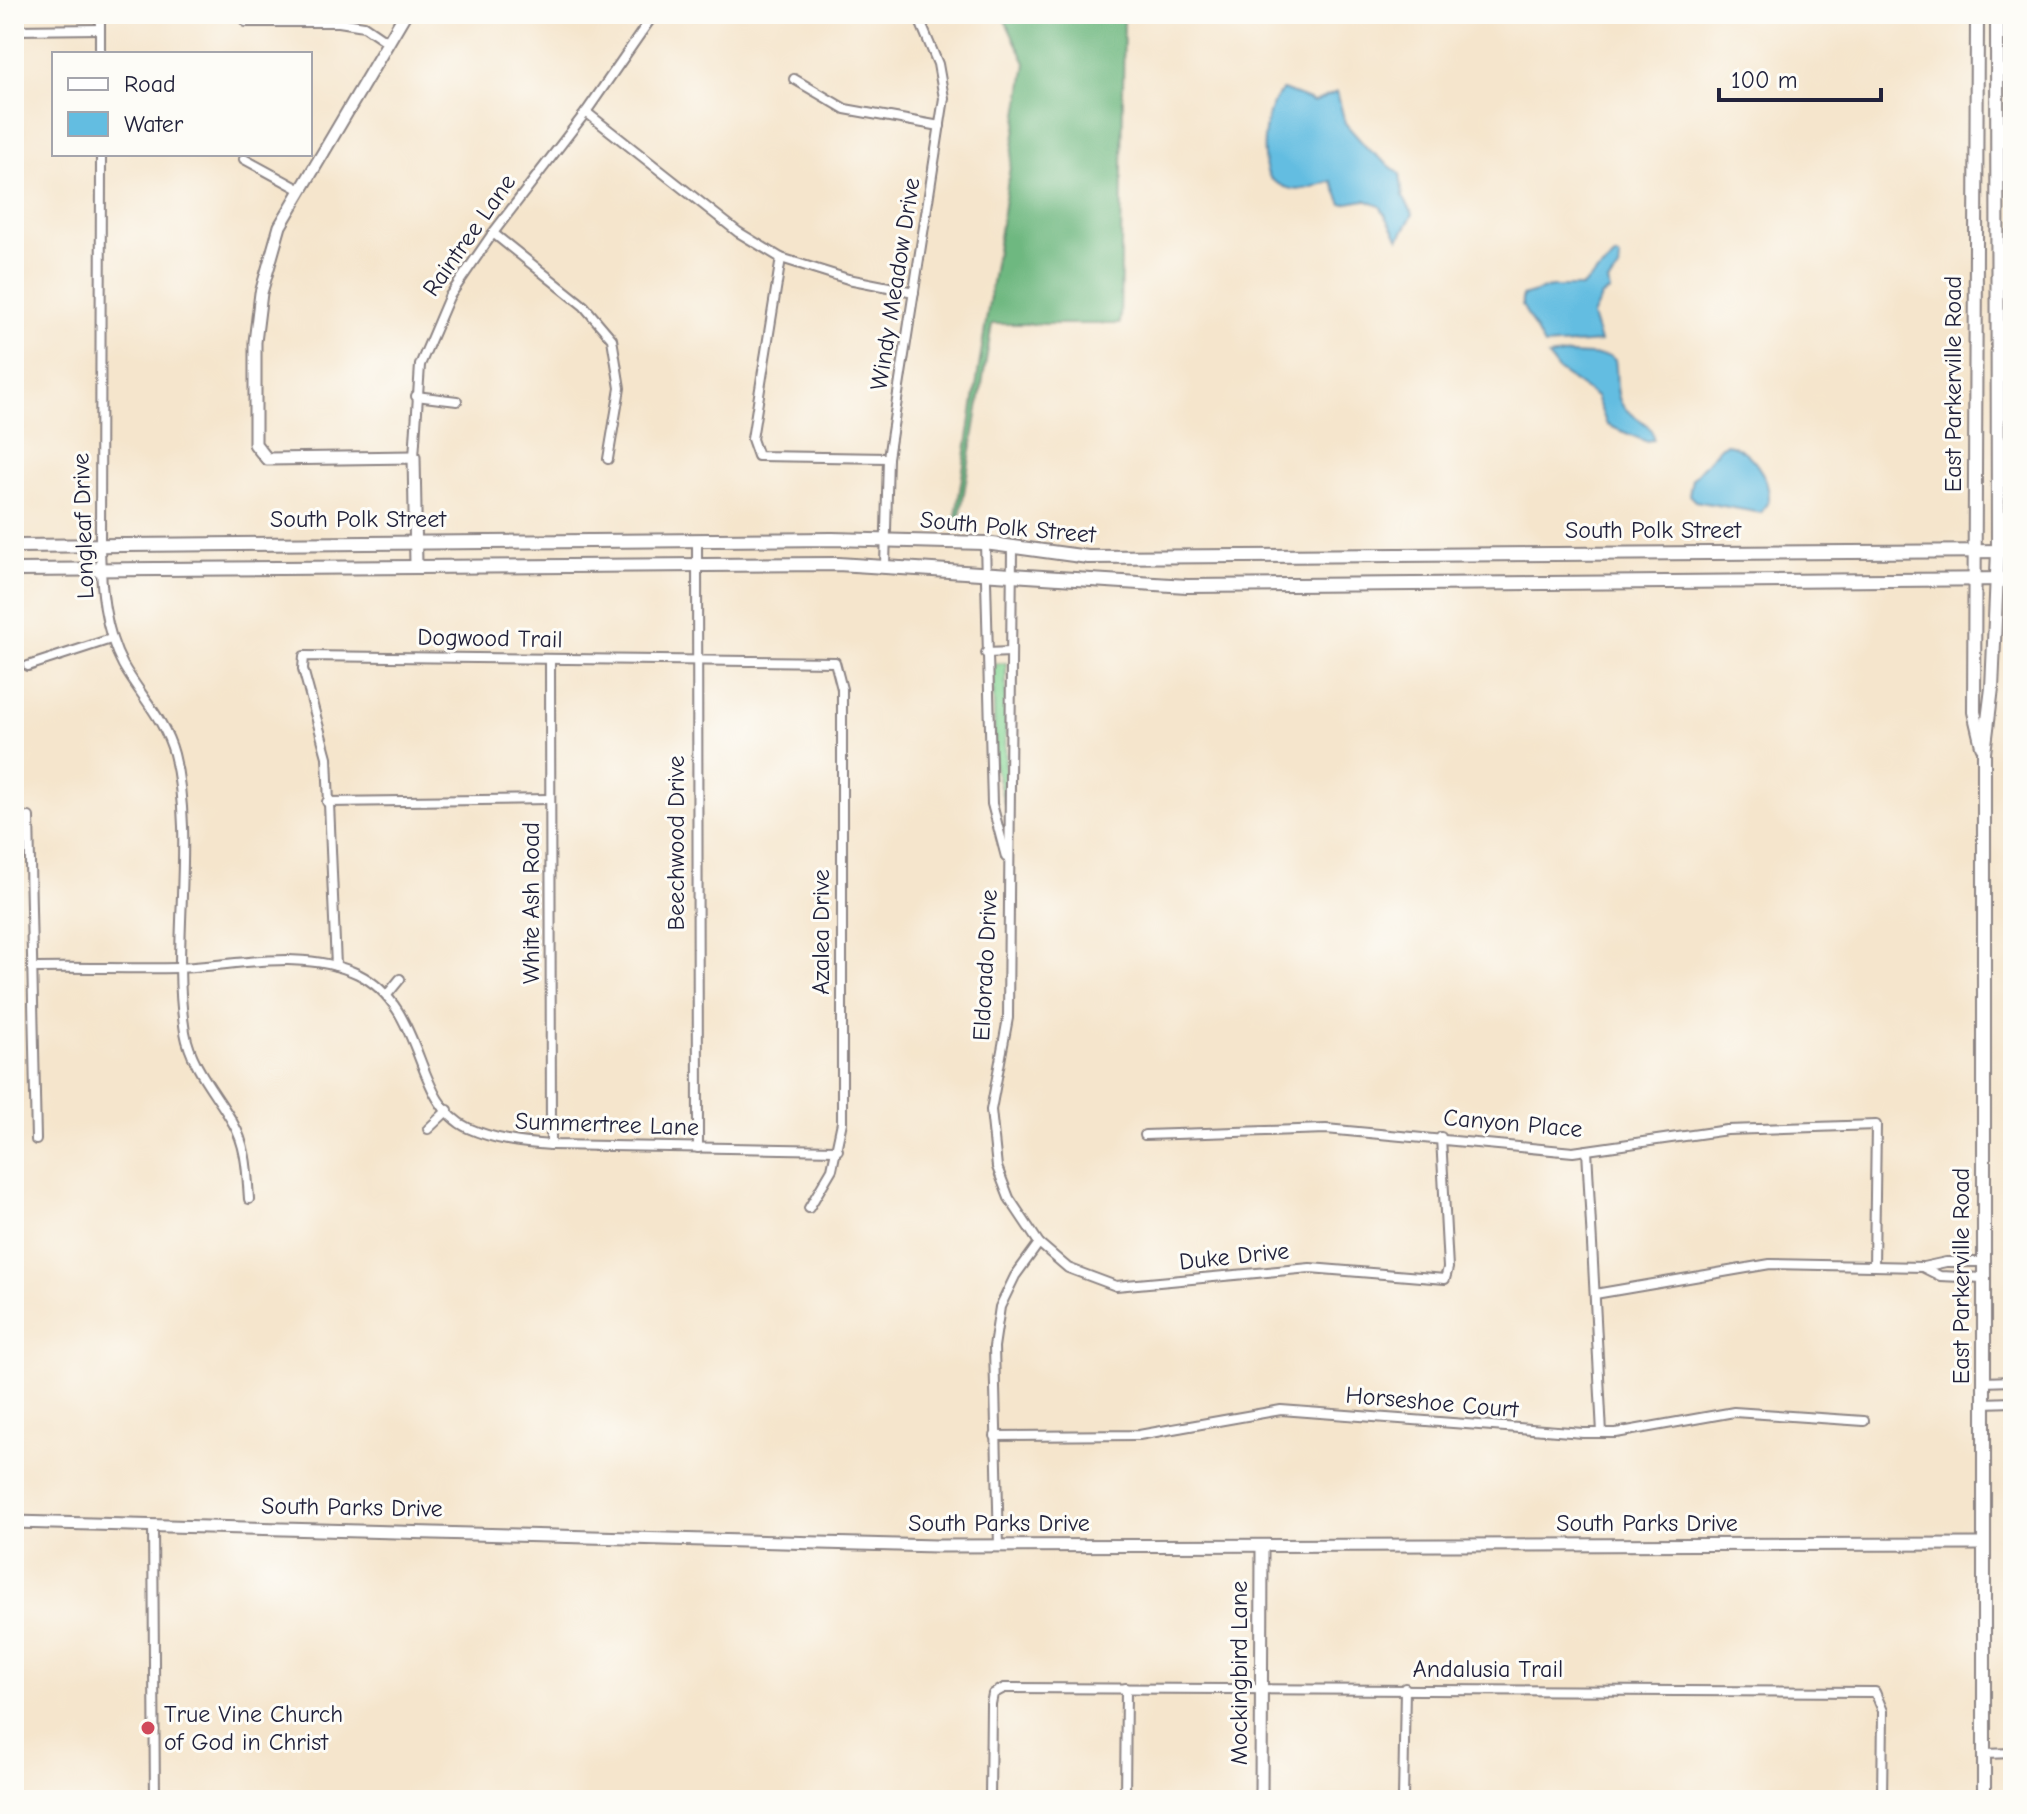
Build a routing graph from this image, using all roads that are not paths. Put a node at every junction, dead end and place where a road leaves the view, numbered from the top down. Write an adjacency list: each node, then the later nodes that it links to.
1 (100, 14): 8 (street)
2 (405, 14): 10 (street)
3 (654, 14): 13 (street, Raintree Lane)
4 (917, 14): 14 (street, Windy Meadow Drive)
5 (1977, 14): 15 (main road, East Parkerville Road)
6 (1997, 14): 16 (main road, East Parkerville Road)
7 (246, 22): 10 (street)
8 (100, 29): 9 (street); 11 (street)
9 (14, 30)
10 (389, 43): 19 (street)
11 (100, 52)
12 (794, 79): 14 (street)
13 (586, 112): 20 (street, Raintree Lane); 21 (street)
14 (940, 126): 22 (street, Windy Meadow Drive)
15 (1976, 138): 16 (main road); 35 (main road, East Parkerville Road)
16 (1997, 139): 36 (main road, East Parkerville Road)
17 (101, 156): 33 (street, Longleaf Drive)
18 (244, 159): 19 (street)
19 (299, 189): 25 (street)
20 (493, 233): 23 (street, Raintree Lane); 27 (street)
21 (781, 258): 22 (street); 26 (street)
22 (914, 292): 26 (street, Windy Meadow Drive)
23 (416, 396): 24 (street); 25 (street, Raintree Lane)
24 (457, 401)
25 (414, 457): 30 (street, Raintree Lane)
26 (888, 458): 29 (street, Windy Meadow Drive)
27 (608, 459)
28 (697, 538): 29 (main road, South Polk Street); 30 (main road, South Polk Street); 39 (street, Beechwood Drive)
29 (887, 540): 31 (main road, South Polk Street); 40 (street, Windy Meadow Drive)
30 (415, 541): 33 (main road, South Polk Street); 38 (street, Raintree Lane)
31 (985, 543): 34 (main road, South Polk Street); 43 (street, Eldorado Drive)
32 (14, 546): 33 (main road, South Polk Street)
33 (100, 547): 41 (street, Longleaf Drive)
34 (1012, 547): 35 (main road, South Polk Street); 44 (street, Eldorado Drive)
35 (1973, 551): 36 (main road, South Polk Street); 46 (main road, East Parkerville Road)
36 (1998, 551): 37 (main road, South Polk Street); 47 (main road, East Parkerville Road)
37 (2013, 551)
38 (416, 564): 39 (main road, South Polk Street); 41 (main road, South Polk Street)
39 (698, 565): 40 (main road, South Polk Street); 52 (street, Beechwood Drive)
40 (885, 566): 43 (main road, South Polk Street)
41 (101, 568): 42 (main road, South Polk Street); 48 (street, Longleaf Drive)
42 (14, 570)
43 (983, 573): 44 (main road, South Polk Street); 50 (street, Eldorado Drive)
44 (1011, 575): 46 (main road, South Polk Street); 49 (street, Eldorado Drive)
45 (2013, 579): 47 (main road, South Polk Street)
46 (1973, 580): 47 (main road, South Polk Street); 55 (main road, East Parkerville Road)
47 (1997, 580): 55 (main road, East Parkerville Road)
48 (111, 639): 54 (street); 62 (street, Longleaf Drive)
49 (1011, 652): 50 (street); 59 (street, Eldorado Drive)
50 (986, 653): 59 (street, Eldorado Drive)
51 (550, 660): 52 (street, Dogwood Trail); 56 (street, White Ash Road); 57 (street, Dogwood Trail)
52 (695, 660): 53 (street, Dogwood Trail); 71 (street, Beechwood Drive)
53 (824, 661): 72 (street, Azalea Drive)
54 (28, 666)
55 (1984, 753): 77 (main road, East Parkerville Road)
56 (550, 799): 57 (street); 70 (street, White Ash Road)
57 (327, 802): 60 (street)
58 (29, 817): 61 (street)
59 (1009, 867): 76 (street, Eldorado Drive)
60 (336, 966): 62 (street, Summertree Lane); 64 (street, Summertree Lane)
61 (32, 968): 62 (street, Summertree Lane); 69 (street)
62 (180, 968): 74 (street, Longleaf Drive)
63 (400, 979): 64 (street)
64 (387, 995): 65 (street, Summertree Lane)
65 (448, 1110): 66 (street); 70 (street, Summertree Lane)
66 (428, 1129)
67 (1145, 1135): 68 (street, Canyon Place)
68 (1441, 1137): 73 (street, Canyon Place); 76 (street, Duke Drive)
69 (36, 1140)
70 (551, 1145): 71 (street, Summertree Lane)
71 (698, 1148): 72 (street, Summertree Lane)
72 (838, 1150): 75 (street, Azalea Drive)
73 (1587, 1150): 78 (street, Canyon Place); 81 (street)
74 (249, 1199)
75 (809, 1208)
76 (1039, 1243): 88 (street)
77 (1983, 1262): 79 (street); 80 (main road, East Parkerville Road)
78 (1874, 1266): 79 (street); 81 (street)
79 (1923, 1267): 80 (street)
80 (1983, 1278): 83 (main road, East Parkerville Road)
81 (1595, 1294): 87 (street)
82 (2013, 1381): 83 (street)
83 (1983, 1382): 85 (main road, East Parkerville Road)
84 (2013, 1402): 85 (street)
85 (1983, 1403): 91 (main road, East Parkerville Road)
86 (1864, 1421): 87 (street, Horseshoe Court)
87 (1602, 1433): 88 (street, Horseshoe Court)
88 (995, 1436): 92 (street)
89 (14, 1522): 90 (street, South Parks Drive)
90 (153, 1525): 92 (street, South Parks Drive); 99 (street)
91 (1984, 1544): 93 (street, South Parks Drive); 98 (main road, East Parkerville Road)
92 (999, 1546): 93 (street, South Parks Drive)
93 (1262, 1546): 96 (street, Mockingbird Lane)
94 (1126, 1688): 96 (street, Andalusia Trail); 100 (street, Andalusia Trail); 101 (street)
95 (1405, 1688): 96 (street, Andalusia Trail); 103 (street); 104 (street, Andalusia Trail)
96 (1261, 1689): 102 (street, Mockingbird Lane)
97 (2013, 1753): 98 (street)
98 (1985, 1754): 105 (main road, East Parkerville Road)
99 (155, 1800)
100 (990, 1800)
101 (1125, 1800)
102 (1261, 1800)
103 (1403, 1800)
104 (1882, 1800)
105 (1984, 1800)

